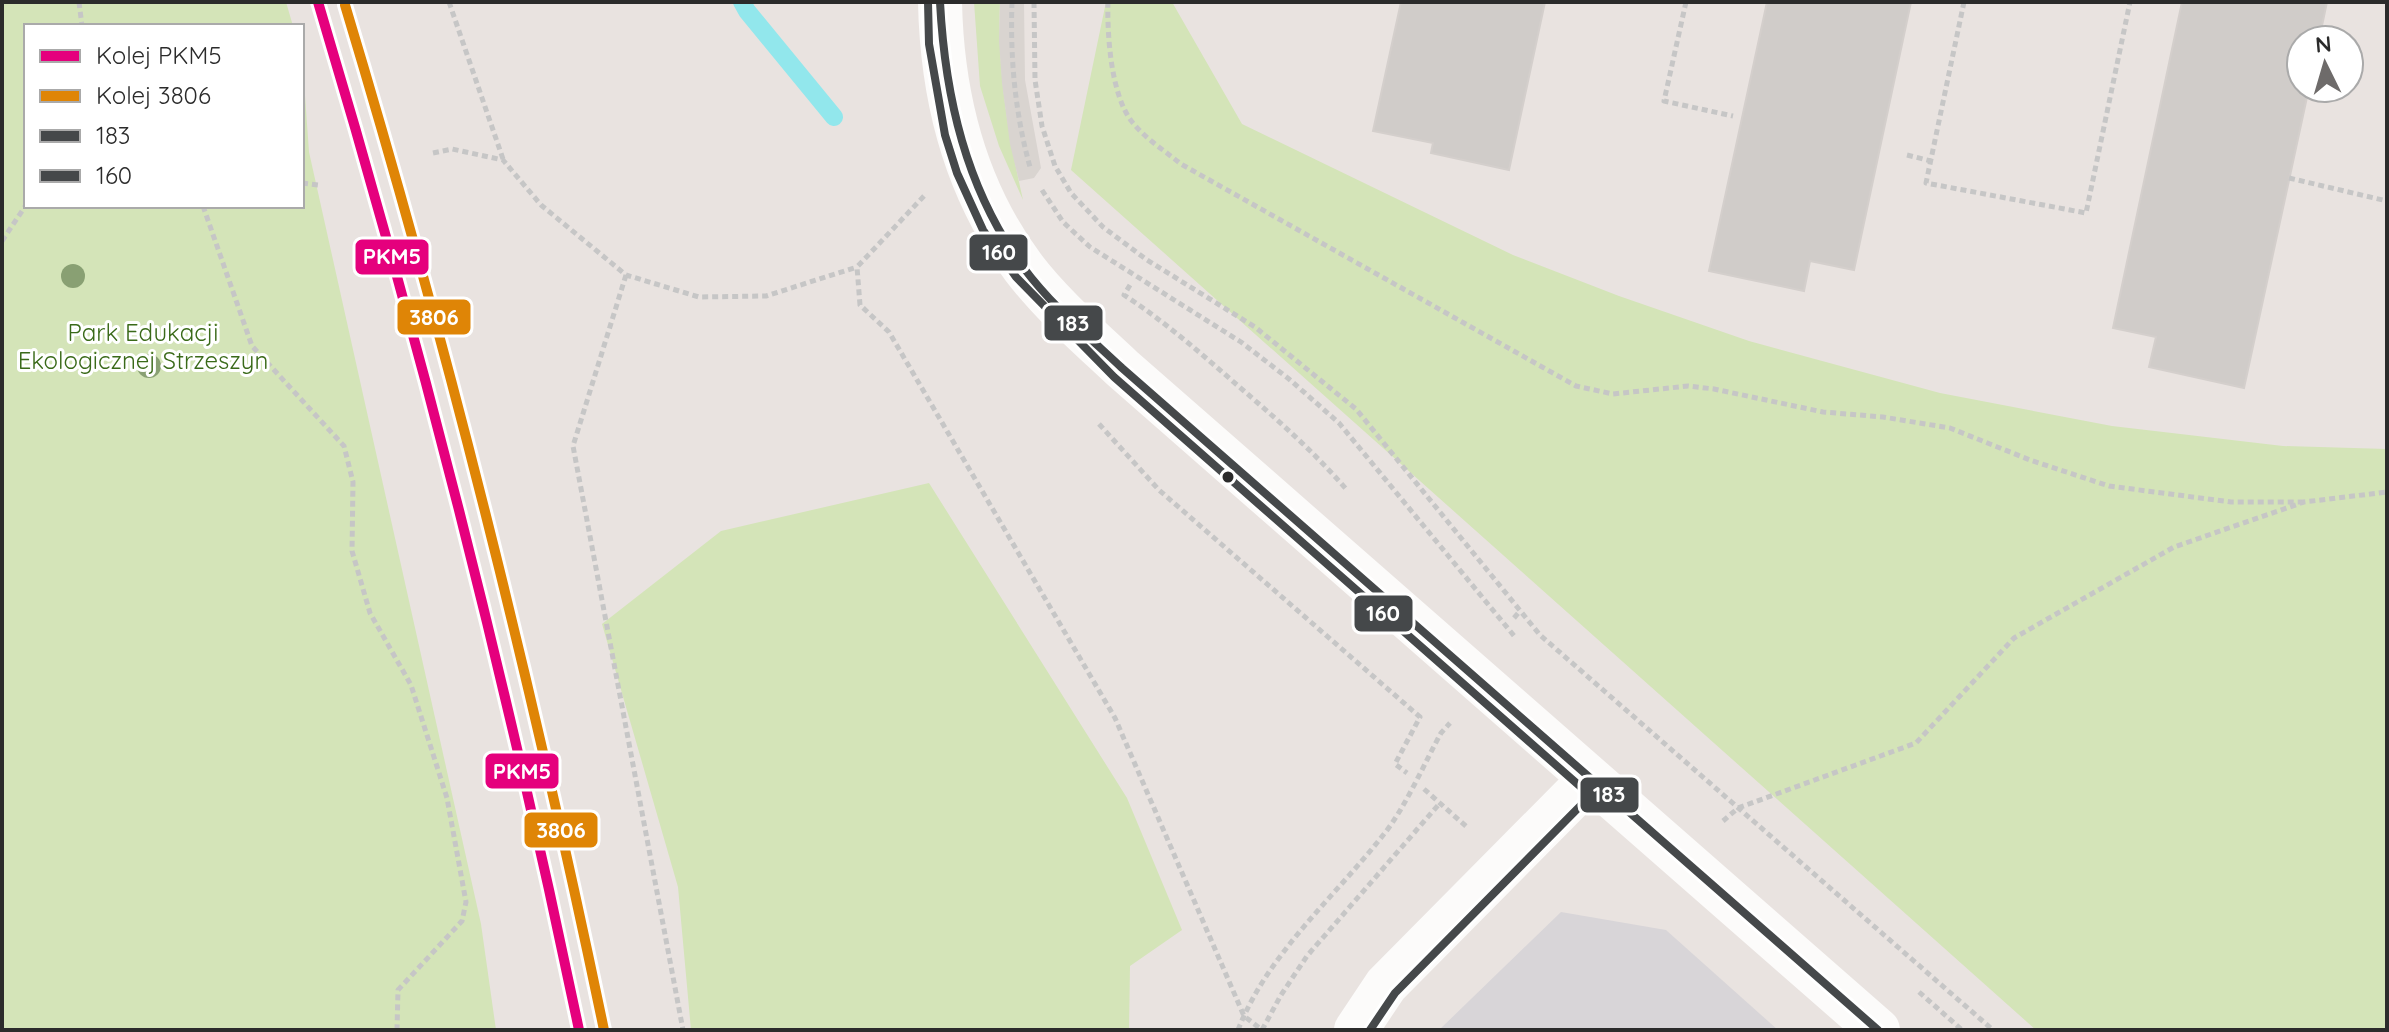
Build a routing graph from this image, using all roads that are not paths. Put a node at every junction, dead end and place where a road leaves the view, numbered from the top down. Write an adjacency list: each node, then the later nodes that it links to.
1 (940, 2): 2 (street)
2 (1590, 779): 3 (street); 4 (street)
3 (1356, 1030)
4 (1878, 1030)

